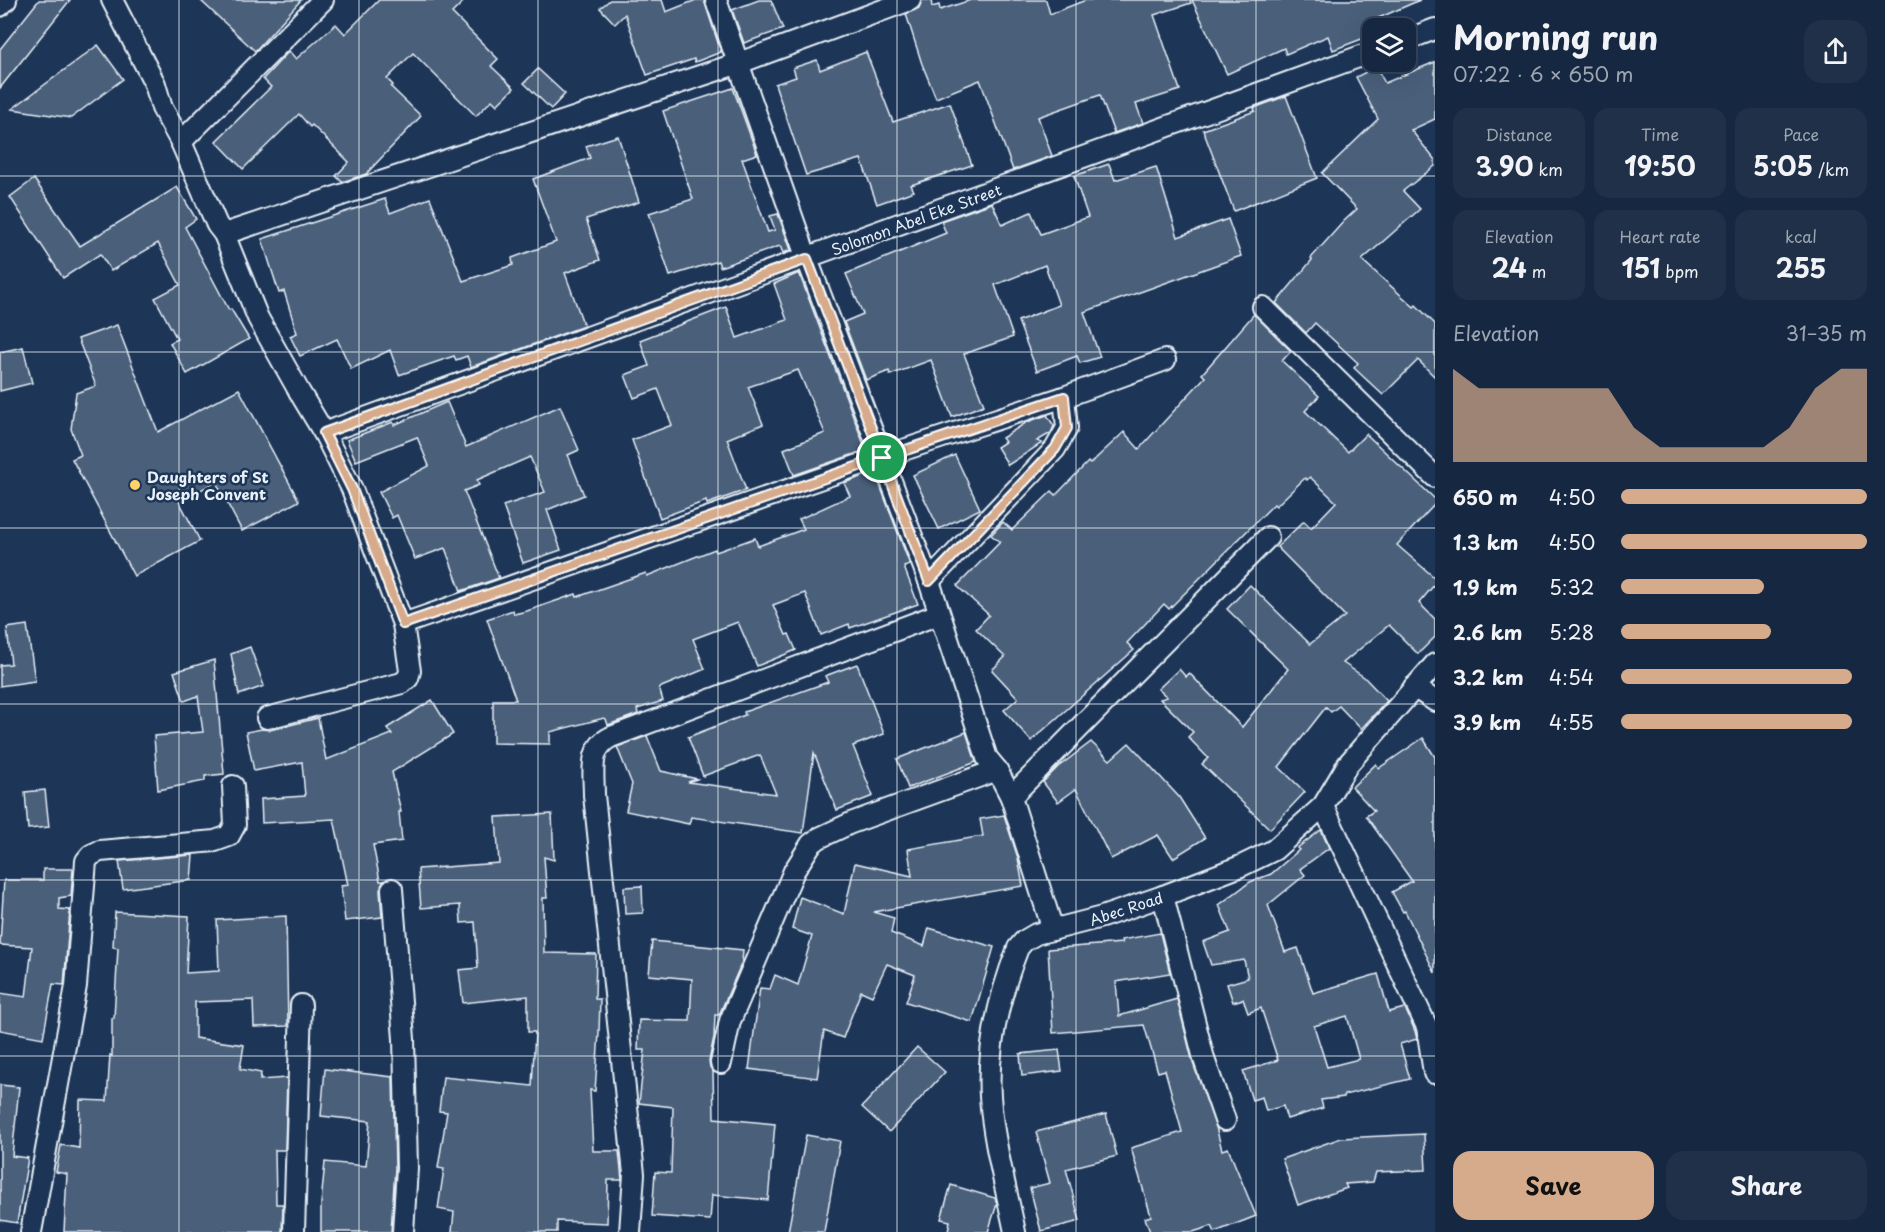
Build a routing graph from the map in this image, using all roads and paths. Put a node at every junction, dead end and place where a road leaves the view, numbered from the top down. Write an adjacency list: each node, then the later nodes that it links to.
1 (6, 0): 6 (street)
2 (112, 0): 11 (street)
3 (323, 0): 11 (street)
4 (716, 0): 10 (street)
5 (910, 0): 10 (street)
6 (0, 6)
7 (1435, 29): 8 (street)
8 (1416, 36)
9 (1362, 56): 13 (street, Solomon Abel Eke Street)
10 (739, 63): 12 (street); 13 (street)
11 (181, 142): 12 (street)
12 (224, 234): 17 (street)
13 (807, 259): 17 (street, Solomon Abel Eke Street); 18 (street)
14 (1263, 307): 19 (street)
15 (1165, 360): 16 (street)
16 (1064, 397): 18 (street); 21 (street)
17 (324, 433): 23 (street)
18 (882, 458): 21 (street); 23 (street)
19 (1435, 477)
20 (1268, 537): 30 (street)
21 (929, 581): 22 (street)
22 (939, 614): 28 (street); 42 (street)
23 (403, 624): 27 (street)
24 (1435, 664): 25 (street, Abec Road)
25 (1414, 687): 26 (street); 31 (street, Abec Road)
26 (1435, 701)
27 (267, 718)
28 (997, 770): 30 (street); 36 (street)
29 (233, 786): 39 (street)
30 (1011, 797): 34 (street)
31 (1323, 806): 33 (street, Abec Road); 37 (street)
32 (392, 889): 41 (street)
33 (1162, 896): 34 (street, Abec Road); 38 (street)
34 (1053, 930): 43 (street, Abec Road)
35 (301, 1005): 40 (street)
36 (721, 1063)
37 (1434, 1073)
38 (1225, 1120)
39 (31, 1232)
40 (294, 1232)
41 (403, 1232)
42 (630, 1232)
43 (1015, 1232)

